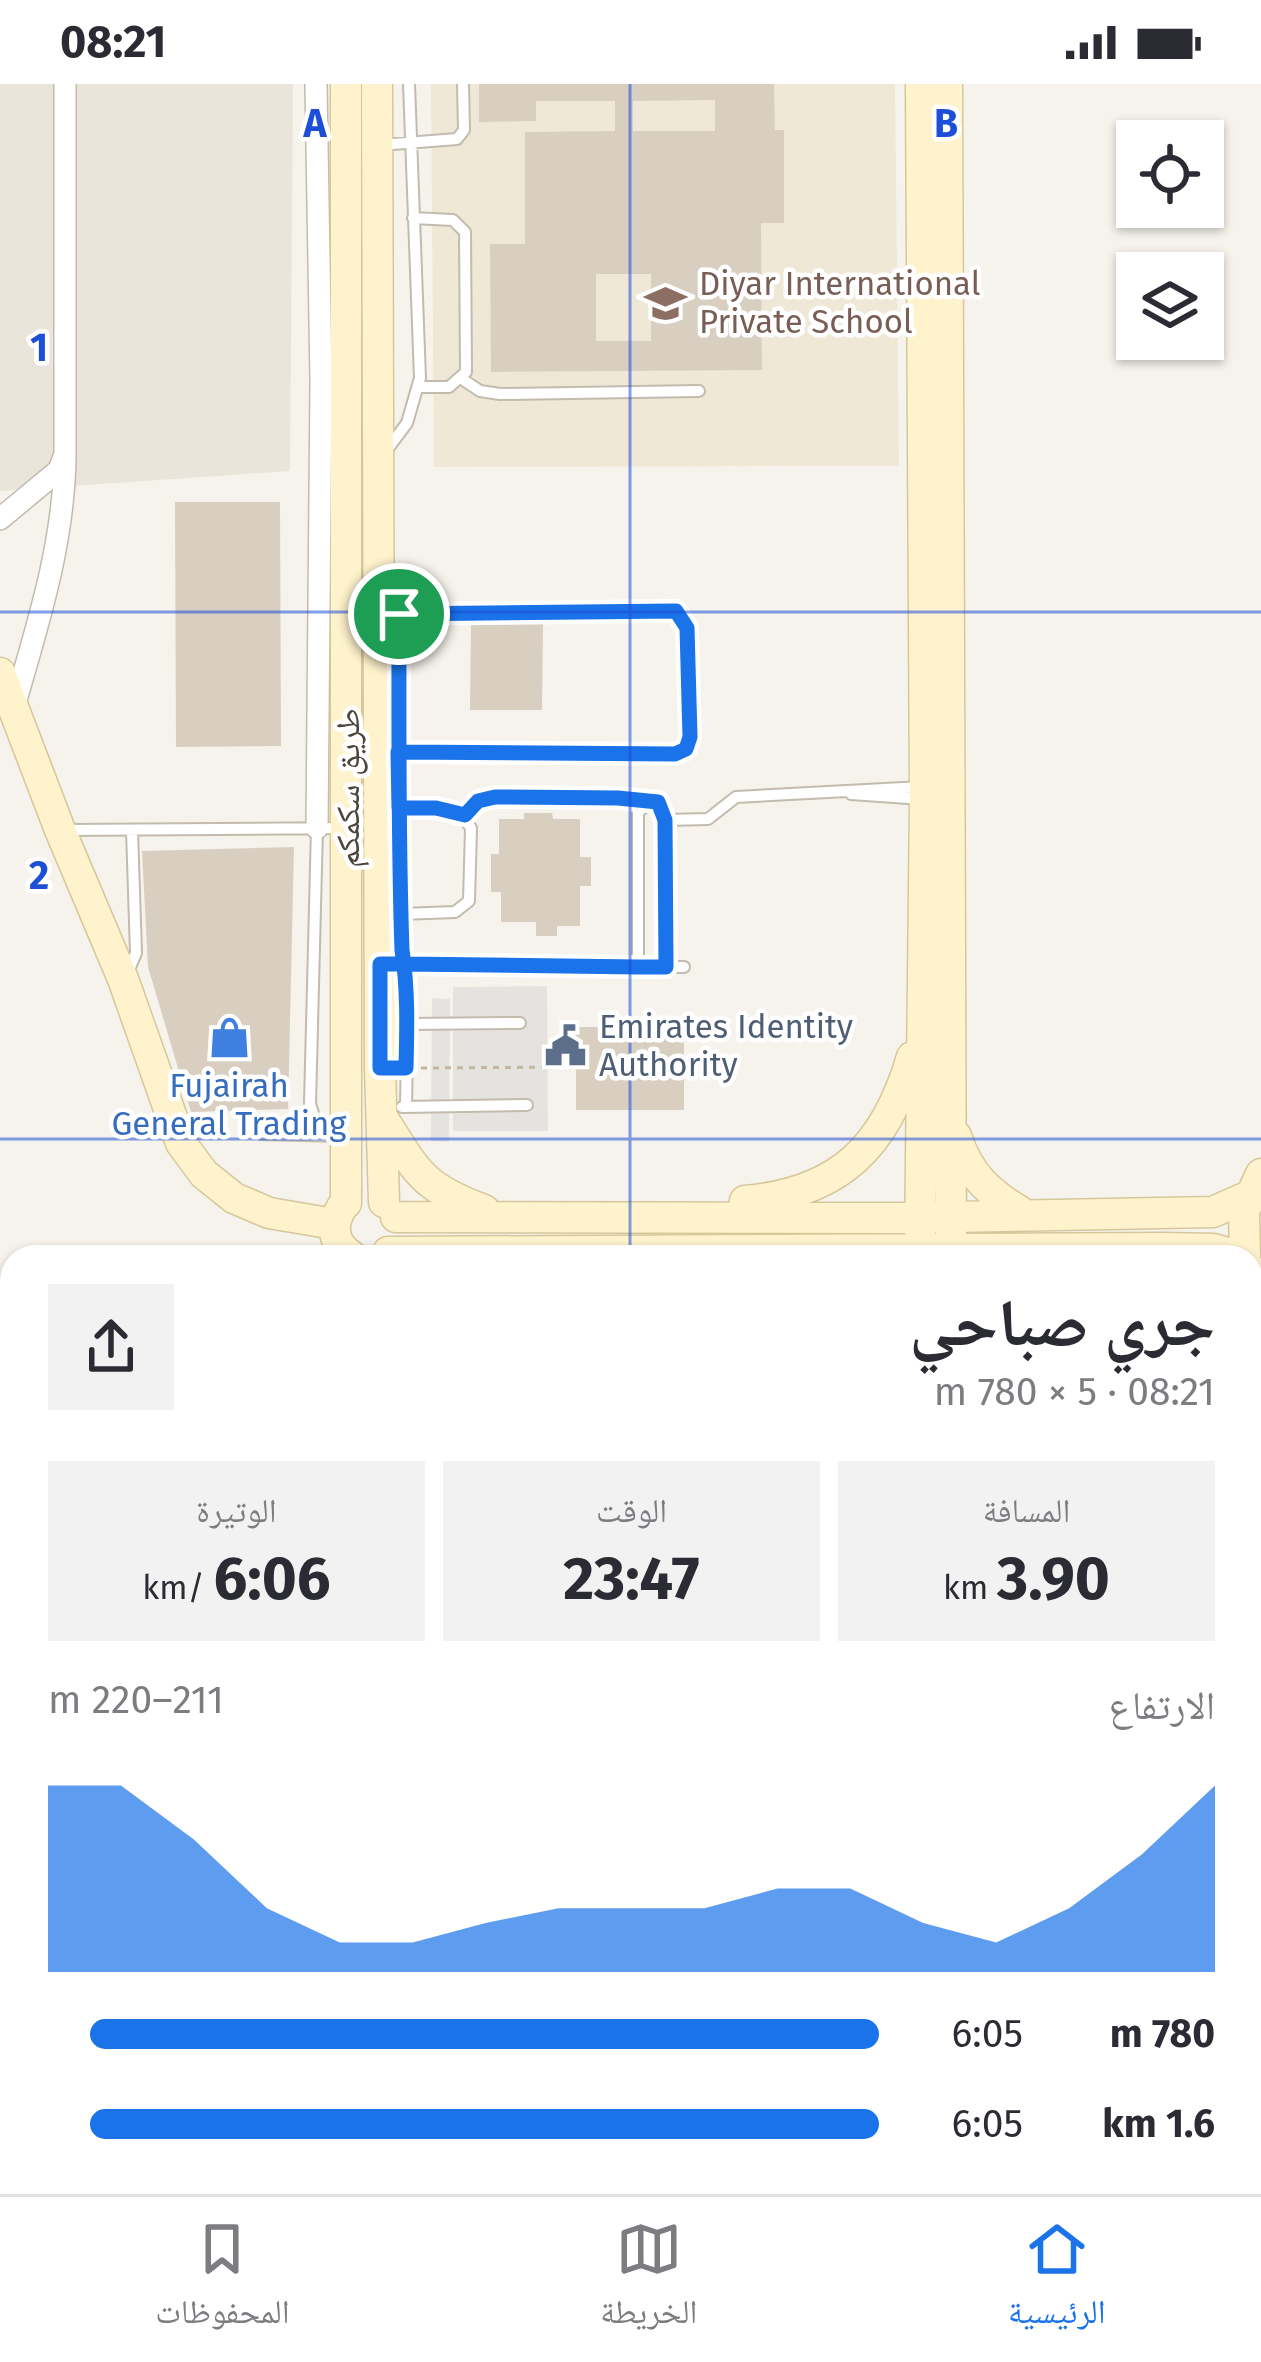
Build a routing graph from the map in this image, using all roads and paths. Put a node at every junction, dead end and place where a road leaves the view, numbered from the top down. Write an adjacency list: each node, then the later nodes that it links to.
1 (65, 84): 15 (street)
2 (316, 84): 27 (street)
3 (346, 84): 28 (street, طريق سكمكم)
4 (377, 84): 10 (street, طريق سكمكم)
5 (409, 84): 9 (lane)
6 (463, 84): 9 (lane)
7 (921, 84): 22 (street)
8 (947, 84): 44 (street)
9 (410, 144): 10 (lane); 11 (lane)
10 (376, 146): 16 (street, طريق سكمكم)
11 (413, 218): 12 (lane); 13 (lane)
12 (462, 379): 13 (lane); 14 (lane)
13 (418, 387): 16 (lane)
14 (699, 392)
15 (65, 454): 17 (street); 20 (street)
16 (381, 459): 18 (street, طريق سكمكم)
17 (0, 519)
18 (389, 614): 21 (lane); 21 (lane); 32 (street, طريق سكمكم)
19 (0, 673): 20 (street)
20 (14, 707): 29 (street)
21 (398, 752): 24 (lane)
22 (924, 793): 26 (lane); 37 (street)
23 (646, 802): 25 (lane); 26 (lane); 33 (lane)
24 (399, 808): 25 (lane); 31 (lane)
25 (465, 815): 31 (lane)
26 (665, 820): 34 (lane)
27 (317, 828): 28 (lane); 30 (lane); 46 (lane)
28 (349, 828): 46 (street, طريق سكمكم)
29 (60, 830): 30 (lane); 36 (street)
30 (132, 830): 36 (lane)
31 (401, 914): 32 (lane)
32 (392, 964): 33 (lane); 39 (lane); 43 (street, طريق سكمكم)
33 (638, 967): 34 (lane)
34 (666, 967): 35 (lane)
35 (684, 968)
36 (123, 979): 53 (street)
37 (922, 1022): 50 (street); 52 (street)
38 (520, 1023): 39 (lane)
39 (407, 1024): 41 (lane)
40 (576, 1067): 41 (path)
41 (406, 1068): 43 (lane)
42 (527, 1106): 43 (lane)
43 (389, 1109): 48 (street, طريق سكمكم); 51 (street)
44 (950, 1119): 49 (street); 50 (street)
45 (260, 1134): 46 (lane)
46 (333, 1135): 53 (street, طريق سكمكم)
47 (1255, 1185): 49 (street); 56 (street)
48 (390, 1209): 51 (street); 53 (street); 54 (street, طريق سكمكم)
49 (1025, 1215): 50 (street)
50 (936, 1216): 52 (street); 55 (street)
51 (507, 1218): 52 (street)
52 (693, 1218)
53 (345, 1239)
54 (390, 1245)
55 (936, 1245)
56 (1243, 1245)

